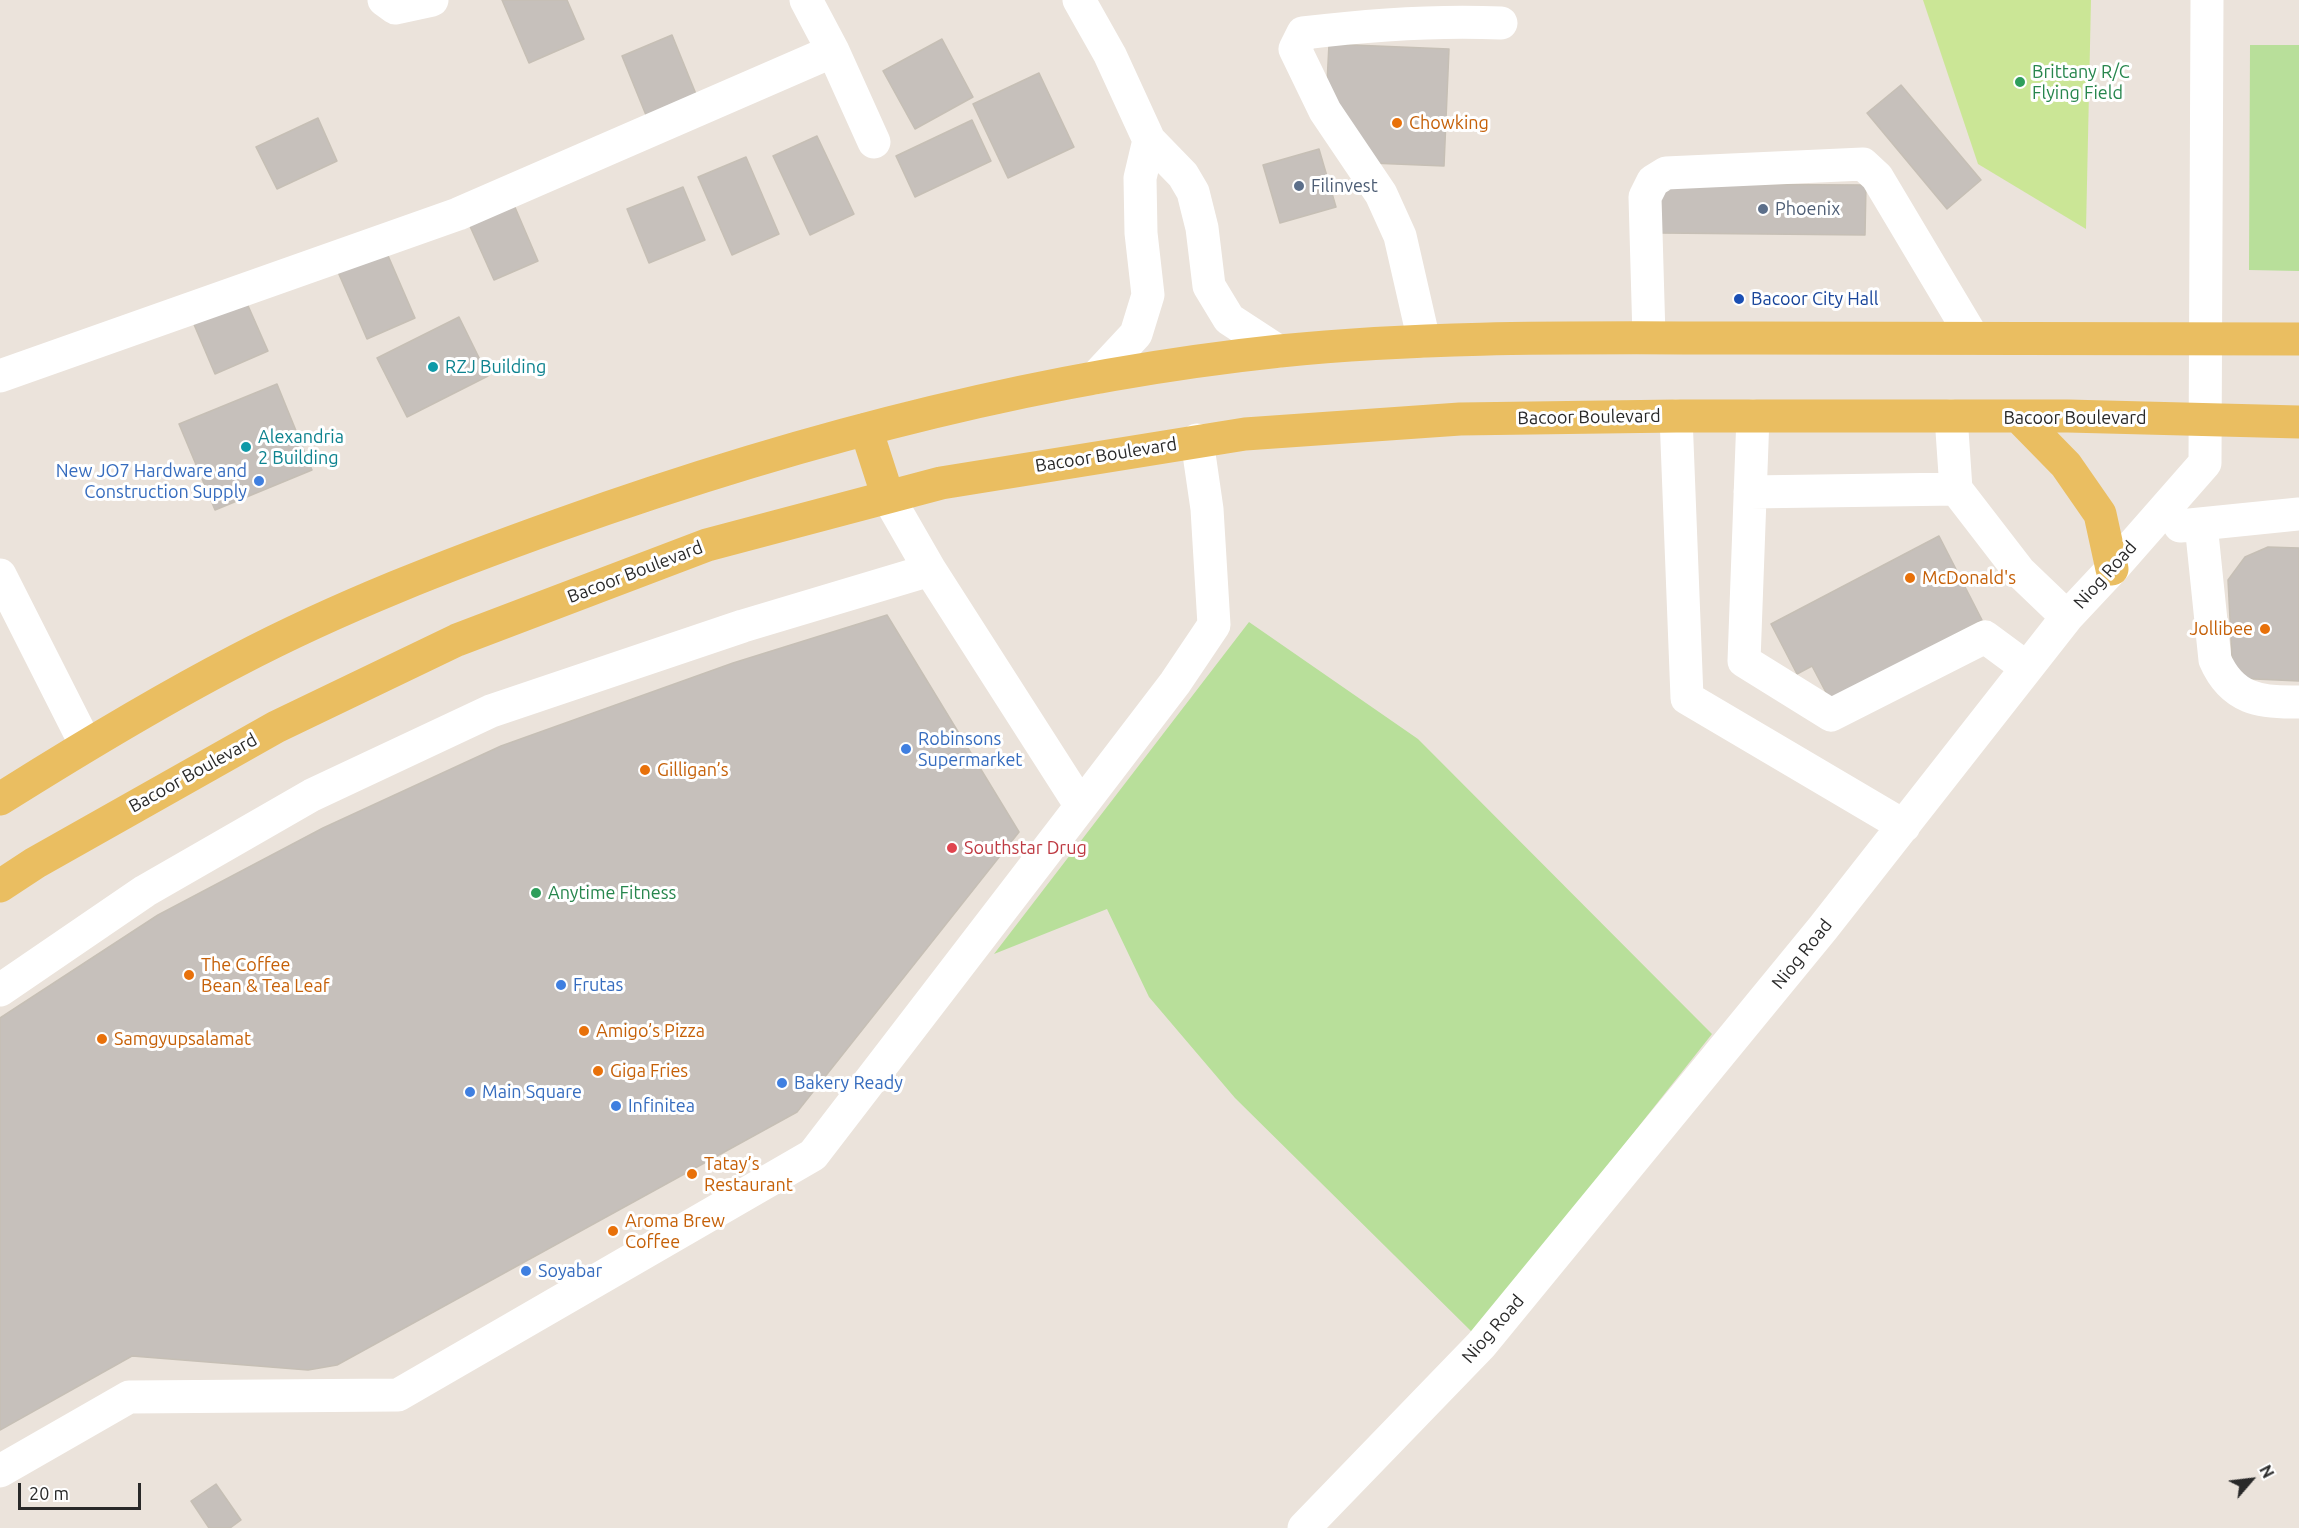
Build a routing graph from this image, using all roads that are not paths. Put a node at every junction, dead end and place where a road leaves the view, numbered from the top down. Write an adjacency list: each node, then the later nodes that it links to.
1 (384, 0): 2 (street)
2 (432, 0)
3 (806, 0): 7 (street)
4 (1078, 0): 8 (street)
5 (2207, 0): 12 (street, Niog Road)
6 (1501, 23): 14 (street)
7 (832, 51): 9 (street); 16 (street)
8 (1149, 140): 15 (street); 17 (street)
9 (874, 142)
10 (1649, 337): 11 (main road); 11 (street); 14 (main road)
11 (1973, 338): 12 (main road)
12 (2204, 339): 13 (main road); 22 (street, Niog Road)
13 (2299, 339)
14 (1424, 340): 15 (main road)
15 (1278, 351): 17 (main road)
16 (0, 376)
17 (1095, 378): 24 (main road)
18 (1676, 416): 19 (main road, Bacoor Boulevard); 25 (main road, Bacoor Boulevard); 41 (street)
19 (1753, 416): 20 (main road, Bacoor Boulevard); 27 (street)
20 (1951, 416): 21 (main road, Bacoor Boulevard); 26 (street)
21 (2020, 418): 22 (main road, Bacoor Boulevard); 32 (main road)
22 (2205, 419): 23 (main road, Bacoor Boulevard); 31 (street, Niog Road)
23 (2299, 422)
24 (866, 429): 28 (main road); 38 (main road)
25 (1197, 440): 28 (main road, Bacoor Boulevard); 40 (street)
26 (1956, 489): 27 (street); 35 (street)
27 (1750, 492): 36 (street)
28 (888, 497): 33 (street); 42 (main road, Bacoor Boulevard)
29 (2299, 514): 30 (street)
30 (2201, 524): 31 (street); 37 (street)
31 (2145, 531): 32 (street, Niog Road)
32 (2112, 569): 35 (street, Niog Road)
33 (930, 570): 40 (street); 43 (street)
34 (0, 575): 38 (street)
35 (2067, 617): 36 (street, Niog Road)
36 (2027, 668): 41 (street, Niog Road)
37 (2299, 702)
38 (86, 745): 39 (main road)
39 (0, 799)
40 (1082, 806): 44 (street)
41 (1904, 826): 45 (street, Niog Road)
42 (0, 886)
43 (0, 990)
44 (0, 1471)
45 (1304, 1528)

